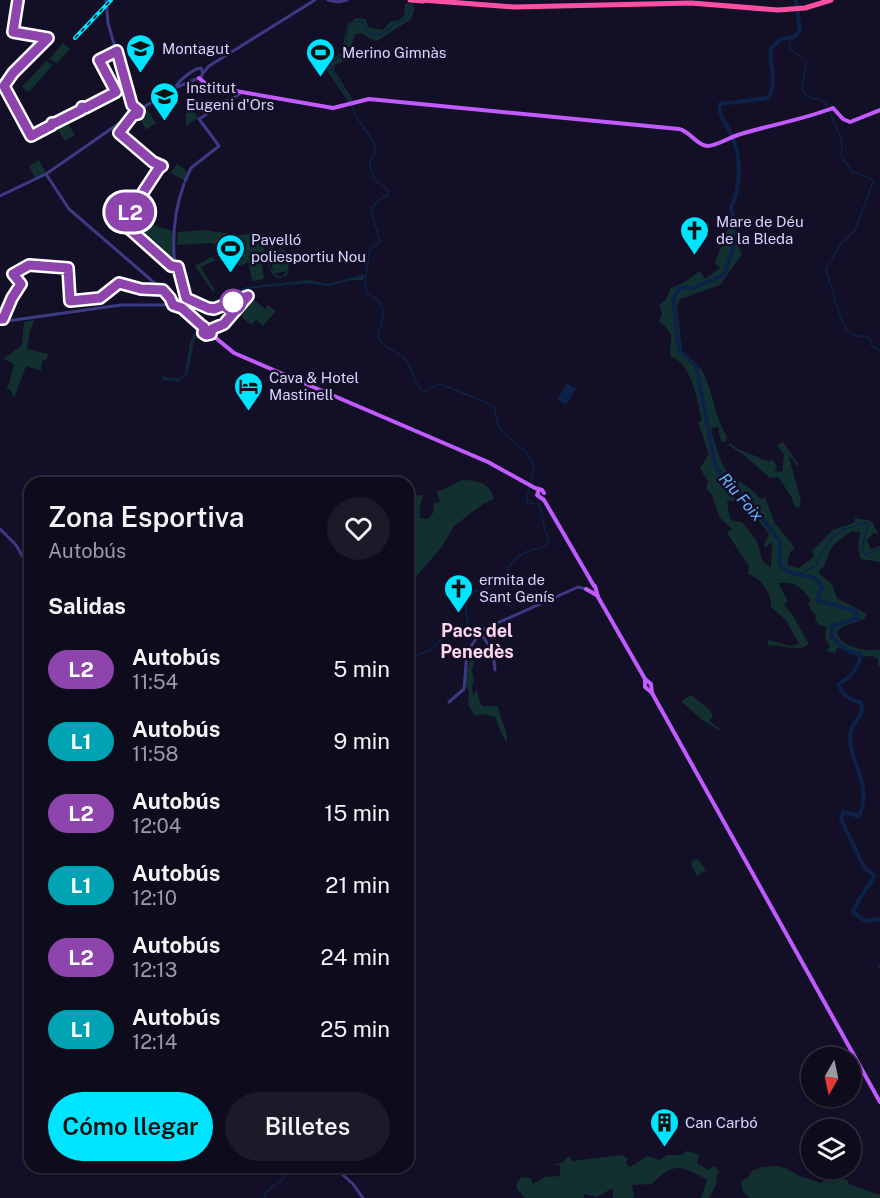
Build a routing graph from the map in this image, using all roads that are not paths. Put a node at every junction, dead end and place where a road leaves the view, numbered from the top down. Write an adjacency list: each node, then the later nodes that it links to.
1 (105, 0): 16 (street)
2 (315, 0): 9 (street)
3 (328, 0): 4 (street)
4 (347, 0)
5 (410, 0): 8 (highway)
6 (422, 0): 8 (highway)
7 (831, 0): 8 (highway)
8 (435, 1)
9 (209, 66): 10 (street); 12 (street)
10 (201, 68): 11 (street); 12 (street)
11 (194, 72): 12 (street); 13 (street)
12 (200, 76): 13 (street); 14 (main road)
13 (179, 85): 16 (street)
14 (242, 92): 15 (main road); 19 (street)
15 (880, 110)
16 (135, 111): 17 (street)
17 (46, 174): 18 (street); 19 (street)
18 (0, 196)
19 (176, 301): 20 (street); 23 (main road)
20 (0, 321)
21 (0, 529): 22 (street)
22 (24, 559)
23 (593, 589): 24 (street); 27 (main road)
24 (480, 632): 25 (street); 26 (street)
25 (495, 670)
26 (448, 702)
27 (880, 1102)
28 (340, 1173): 29 (street)
29 (363, 1198)

